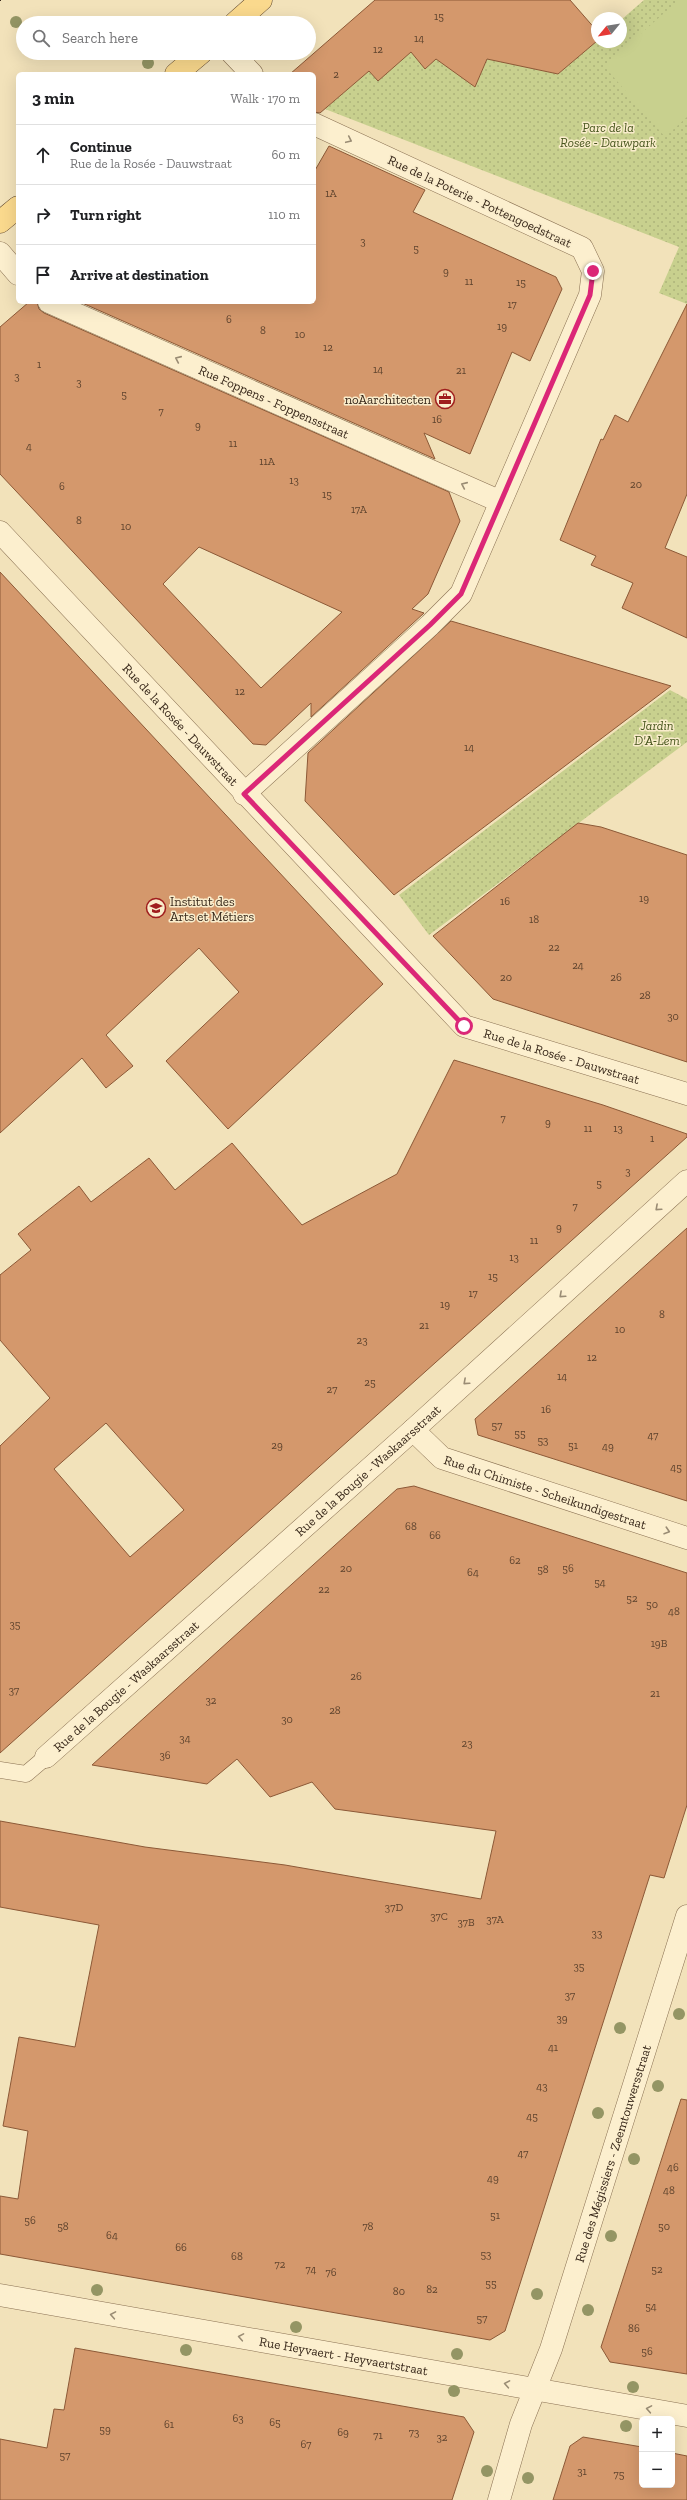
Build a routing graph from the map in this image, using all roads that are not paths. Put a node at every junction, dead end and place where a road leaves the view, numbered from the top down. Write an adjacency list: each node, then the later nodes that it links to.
1 (262, 0): 2 (main road)
2 (244, 16)
3 (193, 60): 5 (main road)
4 (239, 60): 6 (street)
5 (178, 72)
6 (250, 72)
7 (316, 125): 13 (street, Rue de la Poterie - Pottengoedstraat, one-way to 13)
8 (16, 209): 9 (main road)
9 (0, 222)
10 (0, 252): 11 (street)
11 (16, 272)
12 (54, 304): 13 (street, Rue Foppens - Foppensstraat, one-way to 12)
13 (499, 501): 15 (street, Rue de la Poterie - Pottengoedstraat)
14 (0, 532): 15 (street, Rue de la Rosée - Dauwstraat)
15 (244, 794): 16 (street, Rue de la Rosée - Dauwstraat)
16 (687, 1094)
17 (687, 1181): 18 (street, Rue de la Bougie - Waskaarsstraat, one-way to 18)
18 (413, 1430): 19 (street, Rue du Chimiste - Scheikundigestraat, one-way to 19); 20 (street, Rue de la Bougie - Waskaarsstraat)
19 (687, 1538)
20 (46, 1757): 21 (lane)
21 (0, 1770)
22 (687, 1916): 24 (street, Rue des Mégissiers - Zeemtouwersstraat)
23 (0, 2295): 24 (street, Rue Heyvaert - Heyvaertstraat, one-way to 23)
24 (534, 2389): 25 (street, Rue Heyvaert - Heyvaertstraat, one-way to 24); 26 (street, Rue des Mégissiers - Zeemtouwersstraat)
25 (687, 2416)
26 (499, 2500)

